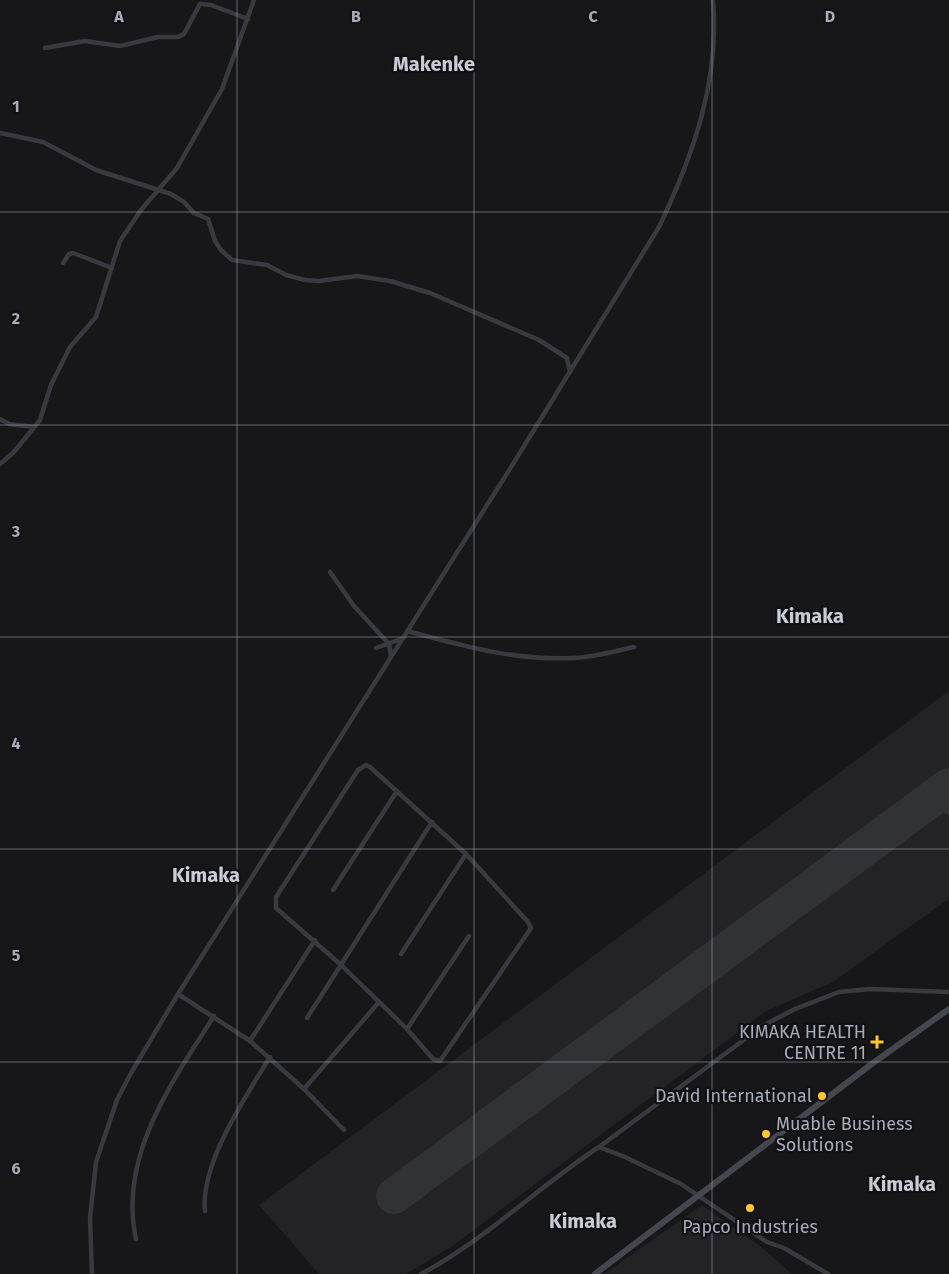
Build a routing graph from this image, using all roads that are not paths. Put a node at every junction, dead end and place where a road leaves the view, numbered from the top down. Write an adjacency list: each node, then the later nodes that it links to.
1 (254, 0): 3 (street)
2 (714, 0): 9 (street)
3 (248, 19): 4 (street); 6 (street)
4 (45, 48)
5 (0, 133): 6 (street)
6 (159, 190): 8 (street); 9 (street)
7 (63, 263): 8 (street)
8 (112, 268): 11 (street)
9 (570, 372): 14 (street)
10 (0, 419): 11 (street)
11 (34, 427): 12 (street)
12 (0, 464)
13 (330, 572): 16 (street)
14 (407, 631): 15 (street); 17 (street)
15 (402, 639): 16 (street); 19 (street)
16 (389, 644): 18 (street); 19 (street)
17 (634, 647)
18 (376, 648)
19 (391, 657): 29 (street)
20 (397, 791): 21 (street); 23 (street); 25 (street)
21 (432, 822): 22 (street); 27 (street)
22 (466, 854): 26 (street); 34 (street)
23 (333, 890)
24 (469, 936): 34 (street)
25 (315, 940): 27 (street); 35 (street)
26 (401, 954)
27 (340, 964): 30 (street); 33 (street)
28 (949, 992): 39 (street)
29 (178, 994): 32 (street); 43 (street)
30 (379, 1002): 34 (street); 37 (street)
31 (949, 1009): 40 (main road)
32 (214, 1016): 35 (street); 42 (street)
33 (307, 1018)
34 (407, 1029)
35 (250, 1040): 36 (street)
36 (270, 1057): 37 (street); 41 (street)
37 (304, 1089): 38 (street)
38 (344, 1130)
39 (599, 1147): 40 (street); 44 (street)
40 (700, 1195): 45 (main road); 46 (street)
41 (205, 1211)
42 (136, 1239)
43 (92, 1274)
44 (421, 1274)
45 (594, 1274)
46 (828, 1274)

